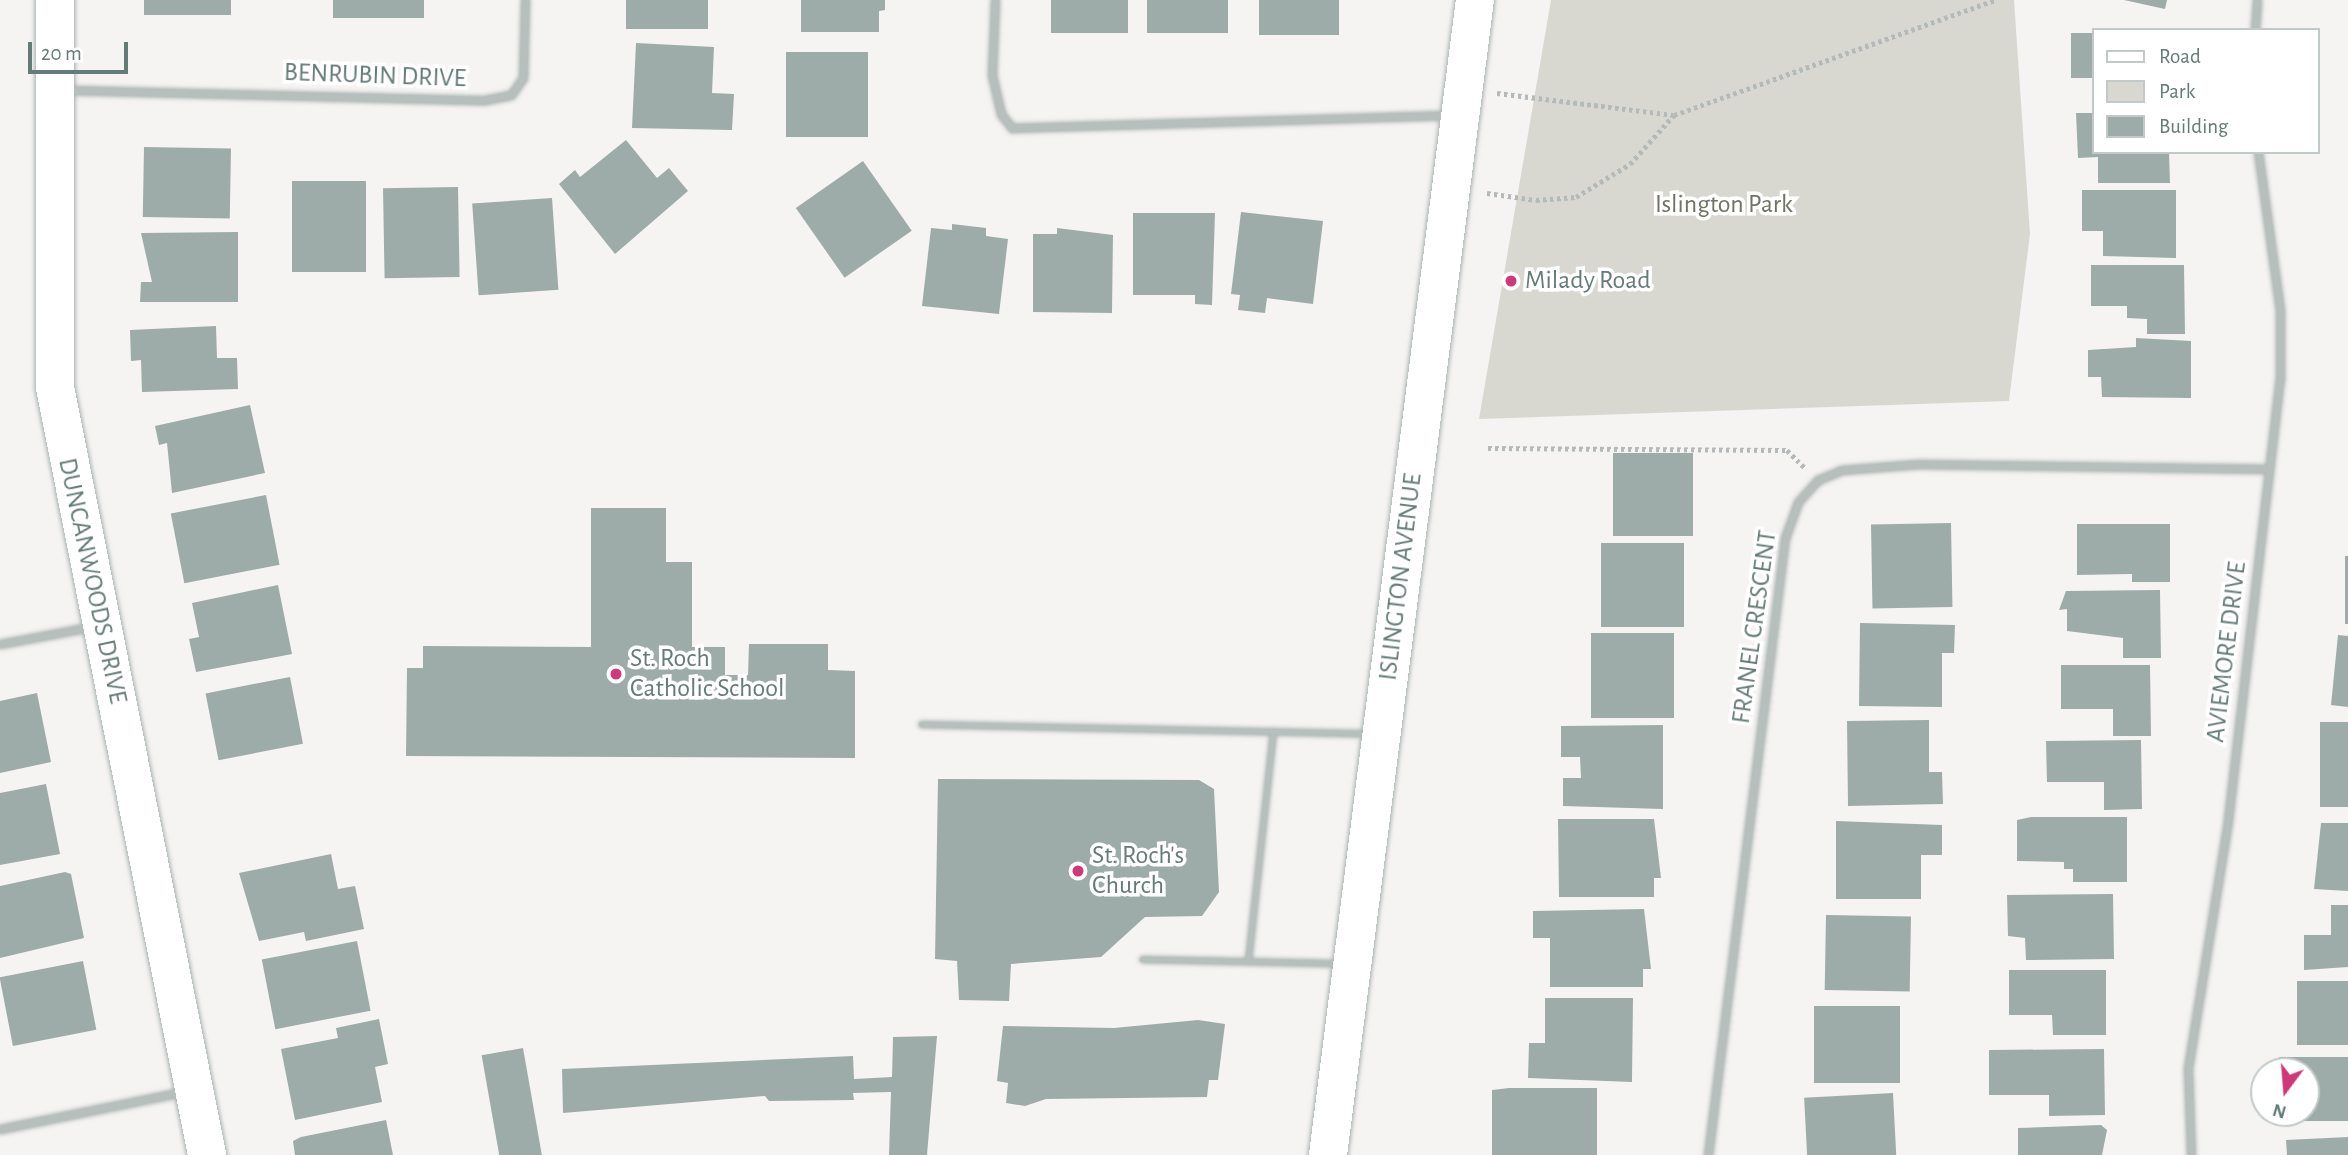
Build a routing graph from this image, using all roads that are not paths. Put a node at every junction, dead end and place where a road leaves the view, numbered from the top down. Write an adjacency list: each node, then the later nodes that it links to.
1 (55, 0): 7 (street, DUNCANWOODS DRIVE)
2 (525, 0): 7 (street, BENRUBIN DRIVE)
3 (995, 0): 8 (street)
4 (1475, 0): 8 (street, ISLINGTON AVENUE)
5 (2257, 0): 6 (street)
6 (2255, 28)
7 (55, 90): 11 (street, DUNCANWOODS DRIVE)
8 (1462, 102): 15 (street, ISLINGTON AVENUE)
9 (2258, 154): 10 (street, AVIEMORE DRIVE)
10 (2268, 469): 23 (street, FRANEL CRESCENT); 24 (street, AVIEMORE DRIVE)
11 (101, 625): 12 (street); 19 (street, DUNCANWOODS DRIVE)
12 (0, 644)
13 (921, 723): 14 (lane)
14 (1273, 731): 15 (lane); 17 (lane)
15 (1381, 734): 18 (street, ISLINGTON AVENUE)
16 (1142, 959): 17 (lane)
17 (1248, 961): 18 (lane)
18 (1352, 964): 22 (street, ISLINGTON AVENUE)
19 (193, 1090): 20 (street); 21 (street, DUNCANWOODS DRIVE)
20 (0, 1129)
21 (207, 1155)
22 (1328, 1155)
23 (1708, 1155)
24 (2191, 1155)

